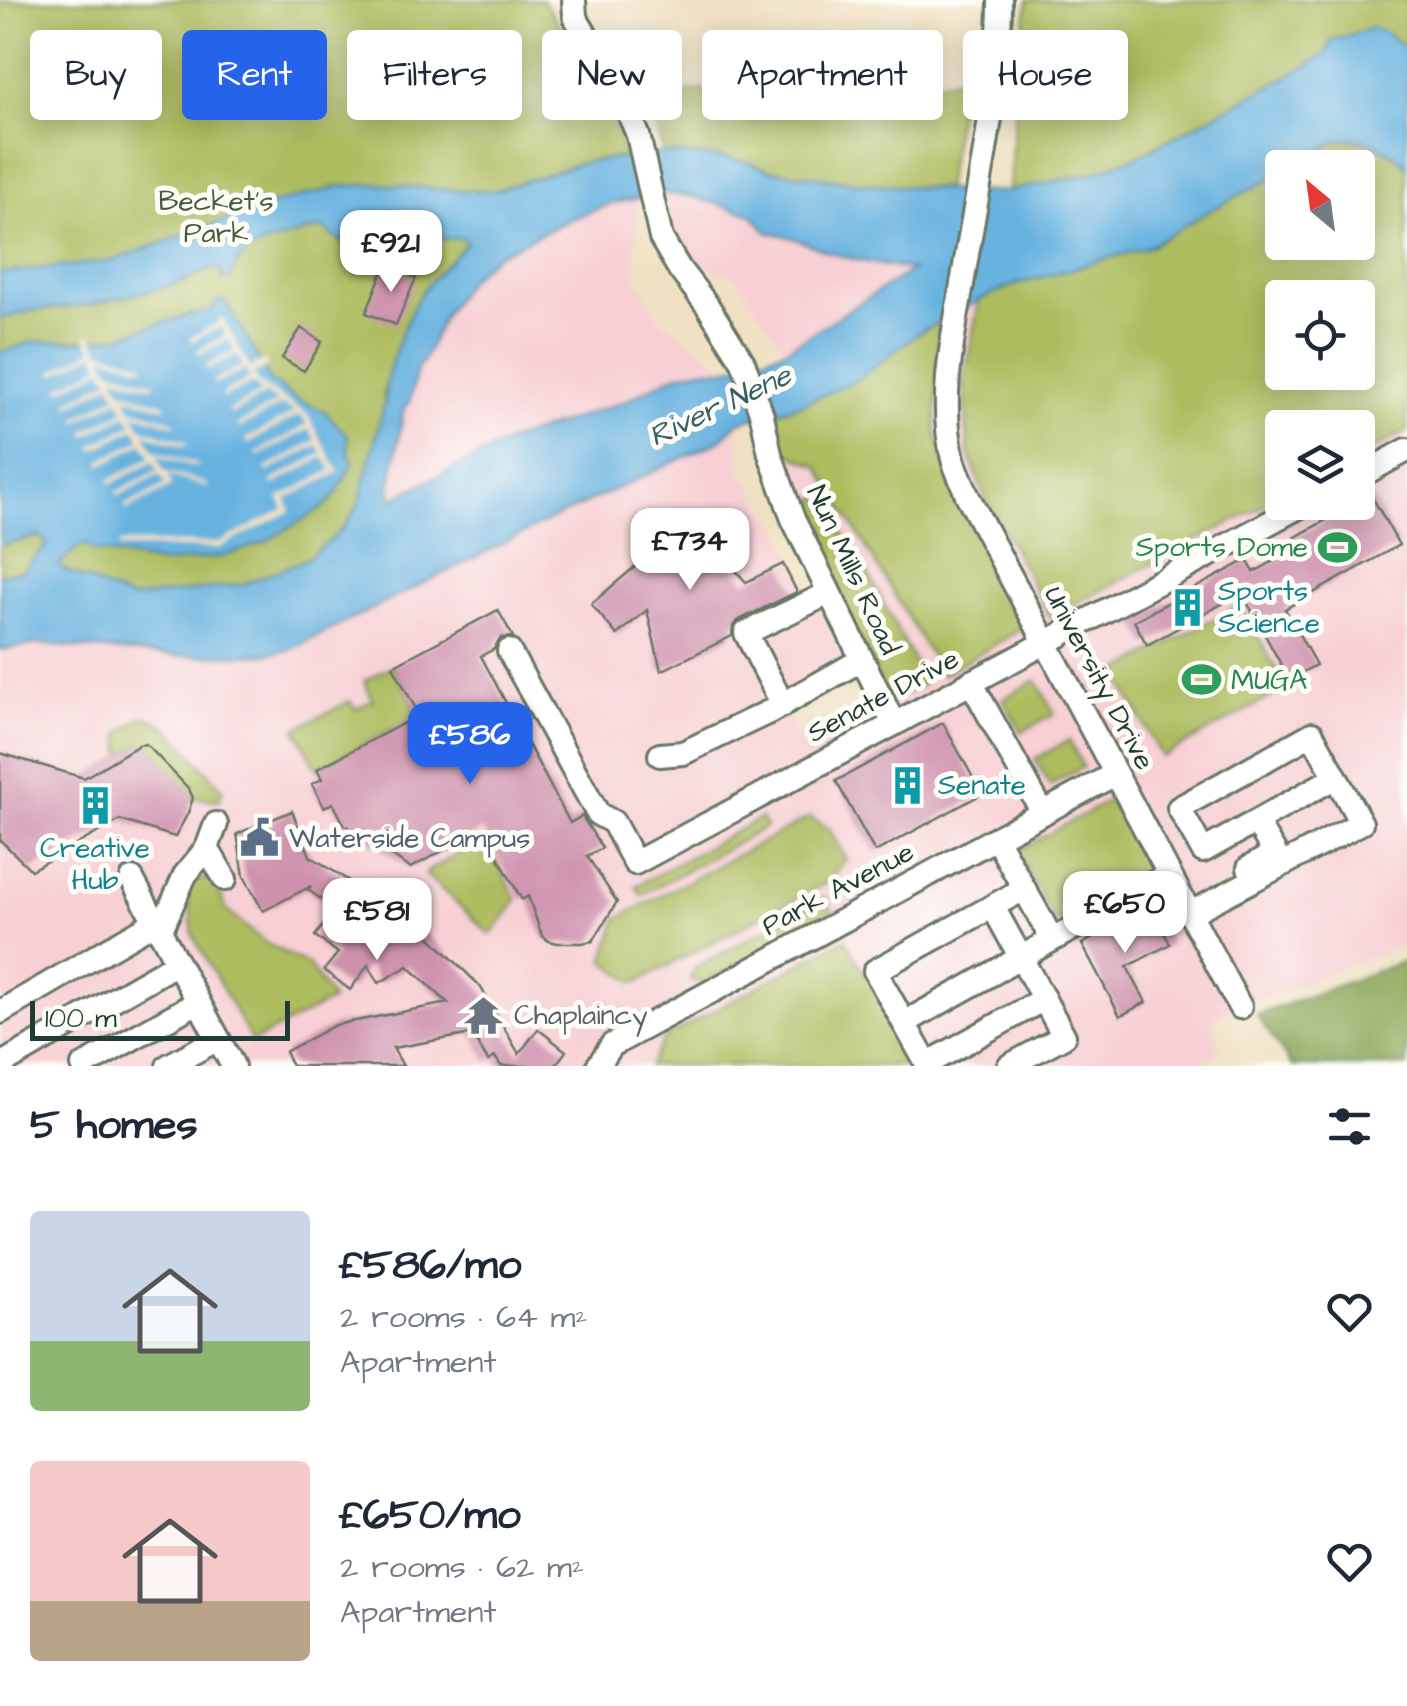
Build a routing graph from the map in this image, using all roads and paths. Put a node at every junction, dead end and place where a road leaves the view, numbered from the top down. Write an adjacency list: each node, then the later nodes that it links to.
1 (574, 0): 6 (street, Nun Mills Road)
2 (1000, 0): 7 (street, University Drive)
3 (1405, 456): 4 (street)
4 (1375, 469)
5 (1274, 520): 7 (street, Senate Drive)
6 (829, 593): 9 (street, Nun Mills Road); 11 (street)
7 (1045, 642): 10 (street, Senate Drive); 14 (street, University Drive)
8 (508, 651): 12 (street, Senate Drive)
9 (861, 660): 11 (street); 12 (street, Nun Mills Road)
10 (971, 682): 12 (street, Senate Drive); 16 (street)
11 (783, 705): 13 (street)
12 (890, 716)
13 (660, 755)
14 (1115, 774): 16 (street, Park Avenue); 21 (street, University Drive)
15 (1336, 778): 17 (street); 17 (street); 26 (street)
16 (1042, 814): 19 (street, Park Avenue)
17 (1256, 822): 26 (street)
18 (216, 824): 20 (street)
19 (996, 838): 24 (street); 42 (street, Park Avenue)
20 (206, 848): 22 (street); 27 (street)
21 (1168, 875): 26 (street, University Drive); 28 (street)
22 (225, 878)
23 (132, 879): 27 (street)
24 (1024, 890): 25 (street); 28 (street)
25 (993, 906): 29 (street); 35 (street)
26 (1197, 909): 33 (street, University Drive)
27 (158, 928): 30 (street); 34 (street)
28 (1052, 939): 29 (street)
29 (1020, 957): 31 (street); 35 (street)
30 (177, 963): 32 (street); 38 (street)
31 (1044, 999): 37 (street); 43 (street)
32 (198, 1002): 36 (street); 39 (street)
33 (1240, 1007)
34 (0, 1012)
35 (904, 1022): 37 (street)
36 (218, 1038): 40 (street); 41 (street)
37 (927, 1065)
38 (0, 1066)
39 (84, 1066)
40 (168, 1066)
41 (233, 1066)
42 (598, 1066)
43 (1009, 1066)

